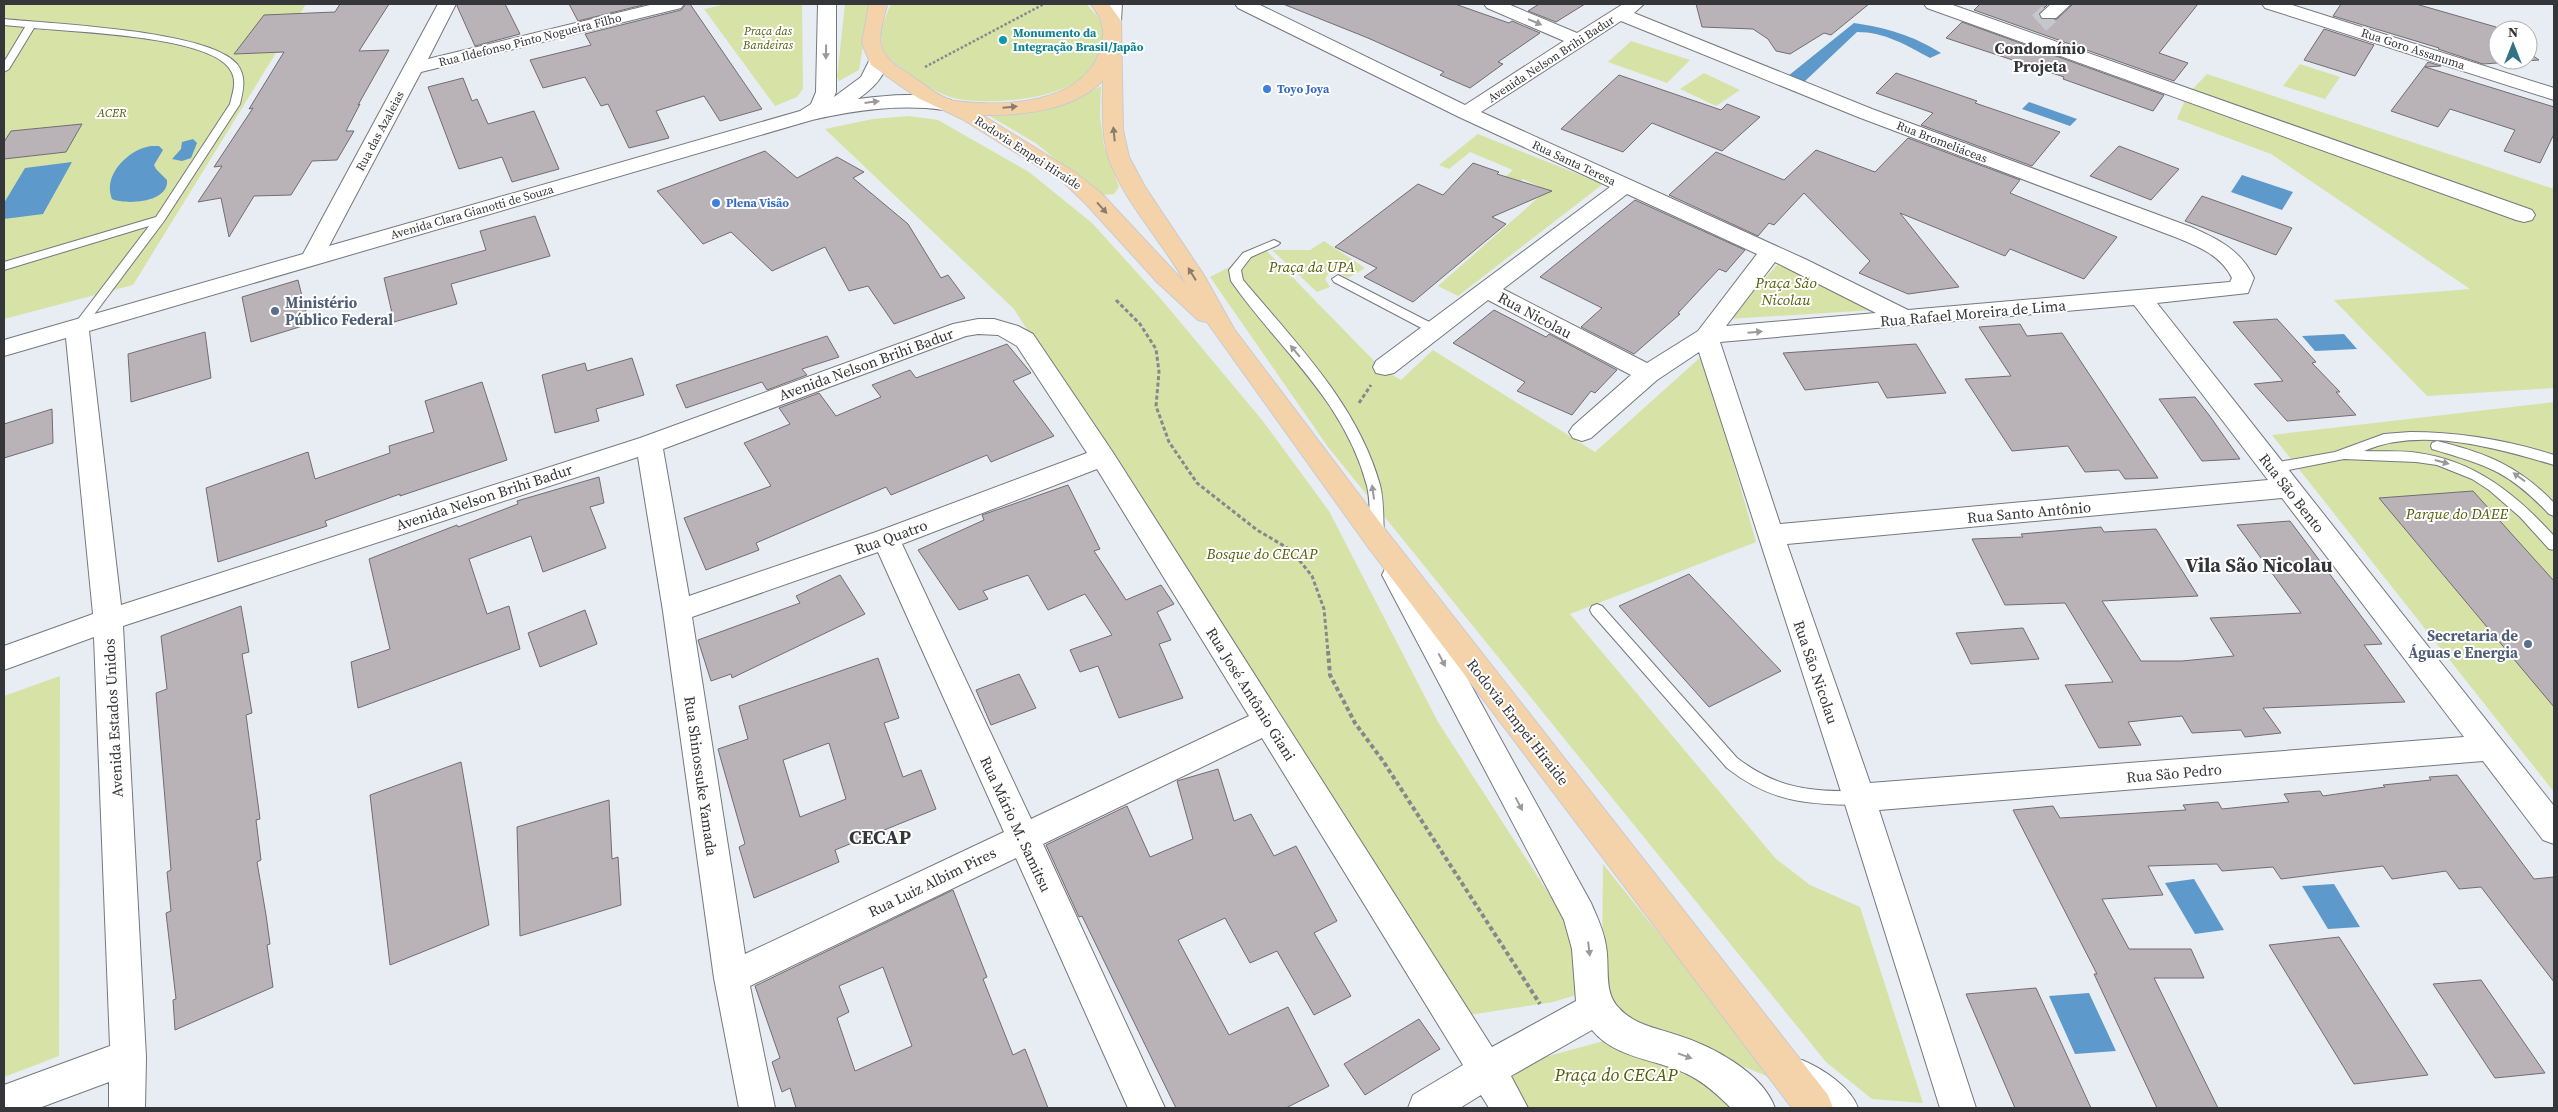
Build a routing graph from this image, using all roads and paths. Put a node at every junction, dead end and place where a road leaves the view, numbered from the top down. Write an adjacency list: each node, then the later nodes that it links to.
1 (447, 4): 19 (street, Rua das Azaleias)
2 (675, 4): 19 (street, Rua Ildefonso Pinto Nogueira Filho)
3 (828, 4): 24 (street, one-way to 24)
4 (1044, 4): 21 (path)
5 (1100, 4): 13 (main road)
6 (1244, 4): 25 (street, Rua Santa Teresa)
7 (1493, 4): 17 (street, one-way to 17)
8 (1933, 4): 16 (street)
9 (2272, 4): 22 (street, Rua Goro Assanuma)
10 (878, 6): 18 (main road)
11 (1628, 9): 17 (street, Avenida Nelson Brihi Badur); 34 (street, Rua Bromeliáceas)
12 (2050, 14): 16 (street)
13 (1113, 21): 23 (main road, one-way to 13); 42 (main road, Rodovia Empei Hiraide, one-way to 13)
14 (4, 22): 15 (lane)
15 (31, 25): 20 (lane); 28 (lane)
16 (2023, 36): 27 (street)
17 (1577, 40): 25 (street, Avenida Nelson Brihi Badur)
18 (878, 61): 21 (main road, Rodovia Empei Hiraide); 24 (street)
19 (413, 68): 31 (street, Rua das Azaleias)
20 (4, 69)
21 (903, 80): 23 (main road, Rodovia Empei Hiraide)
22 (2554, 94)
23 (944, 104): 24 (street, Avenida Clara Gianotti de Souza, one-way to 23); 42 (main road, Rodovia Empei Hiraide, one-way to 42)
24 (815, 113): 31 (street, Avenida Clara Gianotti de Souza)
25 (1466, 113): 26 (street, Rua Santa Teresa)
26 (1624, 186): 30 (street, Rua Santa Teresa); 35 (street, Rua Nicolau)
27 (2524, 216)
28 (160, 219): 32 (lane); 39 (lane)
29 (1274, 243): 58 (lane, one-way to 29)
30 (1771, 252): 38 (street, Rua Santa Teresa); 43 (street)
31 (312, 258): 39 (street, Avenida Clara Gianotti de Souza)
32 (4, 266)
33 (1338, 279): 41 (lane)
34 (2240, 288): 36 (street, Rua Rafael Moreira de Lima)
35 (1487, 290): 41 (street); 46 (street, Rua Nicolau)
36 (2141, 298): 38 (street, Rua Rafael Moreira de Lima); 54 (street, Rua São Bento)
37 (1116, 300): 71 (path)
38 (1906, 320): 43 (street, Rua Rafael Moreira de Lima, one-way to 38)
39 (77, 329): 44 (street, Avenida Clara Gianotti de Souza); 62 (street, Avenida Estados Unidos)
40 (961, 329): 49 (street, Avenida Nelson Brihi Badur); 51 (street, Rua José Antônio Giani)
41 (1433, 329): 45 (street)
42 (1224, 332): 58 (main road, Rodovia Empei Hiraide)
43 (1706, 336): 46 (street); 56 (street, Rua São Nicolau)
44 (4, 348)
45 (1385, 367)
46 (1648, 374): 47 (street)
47 (1582, 432)
48 (2377, 443): 50 (lane); 52 (lane); 53 (lane); 55 (lane, one-way to 48)
49 (649, 444): 61 (street, Rua Shinossuke Yamada); 62 (street, Avenida Nelson Brihi Badur)
50 (2344, 454): 52 (lane); 54 (lane)
51 (1103, 457): 57 (street, Rua Quatro); 64 (street, Rua José Antônio Giani)
52 (2375, 458): 59 (lane, one-way to 59)
53 (2554, 460)
54 (2281, 478): 56 (street, Rua Santo Antônio); 65 (street, Rua São Bento)
55 (2554, 510)
56 (1770, 535): 66 (street, Rua São Nicolau)
57 (886, 539): 61 (street, Rua Quatro); 68 (street, Rua Mário M. Samitsu)
58 (1378, 540): 70 (street, one-way to 70); 72 (main road, Rodovia Empei Hiraide)
59 (2554, 545)
60 (1597, 610): 66 (lane)
61 (677, 611): 69 (street, Rua Shinossuke Yamada)
62 (108, 620): 63 (street, Avenida Nelson Brihi Badur); 73 (street, Avenida Estados Unidos)
63 (4, 658)
64 (1268, 721): 68 (street, Rua Luiz Albim Pires); 74 (street, Rua José Antônio Giani)
65 (2489, 748): 66 (street, Rua São Pedro); 67 (street, Rua São Bento)
66 (1859, 798): 84 (street, Rua São Nicolau)
67 (2554, 830)
68 (1022, 838): 69 (street, Rua Luiz Albim Pires); 78 (street, Rua Mário M. Samitsu)
69 (731, 978): 77 (street, Rua Shinossuke Yamada)
70 (1597, 1008): 71 (street); 81 (street, one-way to 81)
71 (1558, 1030): 74 (street)
72 (1774, 1054): 82 (main road, Rodovia Empei Hiraide); 83 (street)
73 (128, 1057): 75 (street); 76 (street, Avenida Estados Unidos)
74 (1486, 1071): 79 (street); 80 (street, Rua José Antônio Giani)
75 (4, 1103)
76 (127, 1108)
77 (757, 1108)
78 (1147, 1108)
79 (1426, 1108)
80 (1510, 1108)
81 (1757, 1108)
82 (1815, 1108)
83 (1840, 1108)
84 (1958, 1108)

